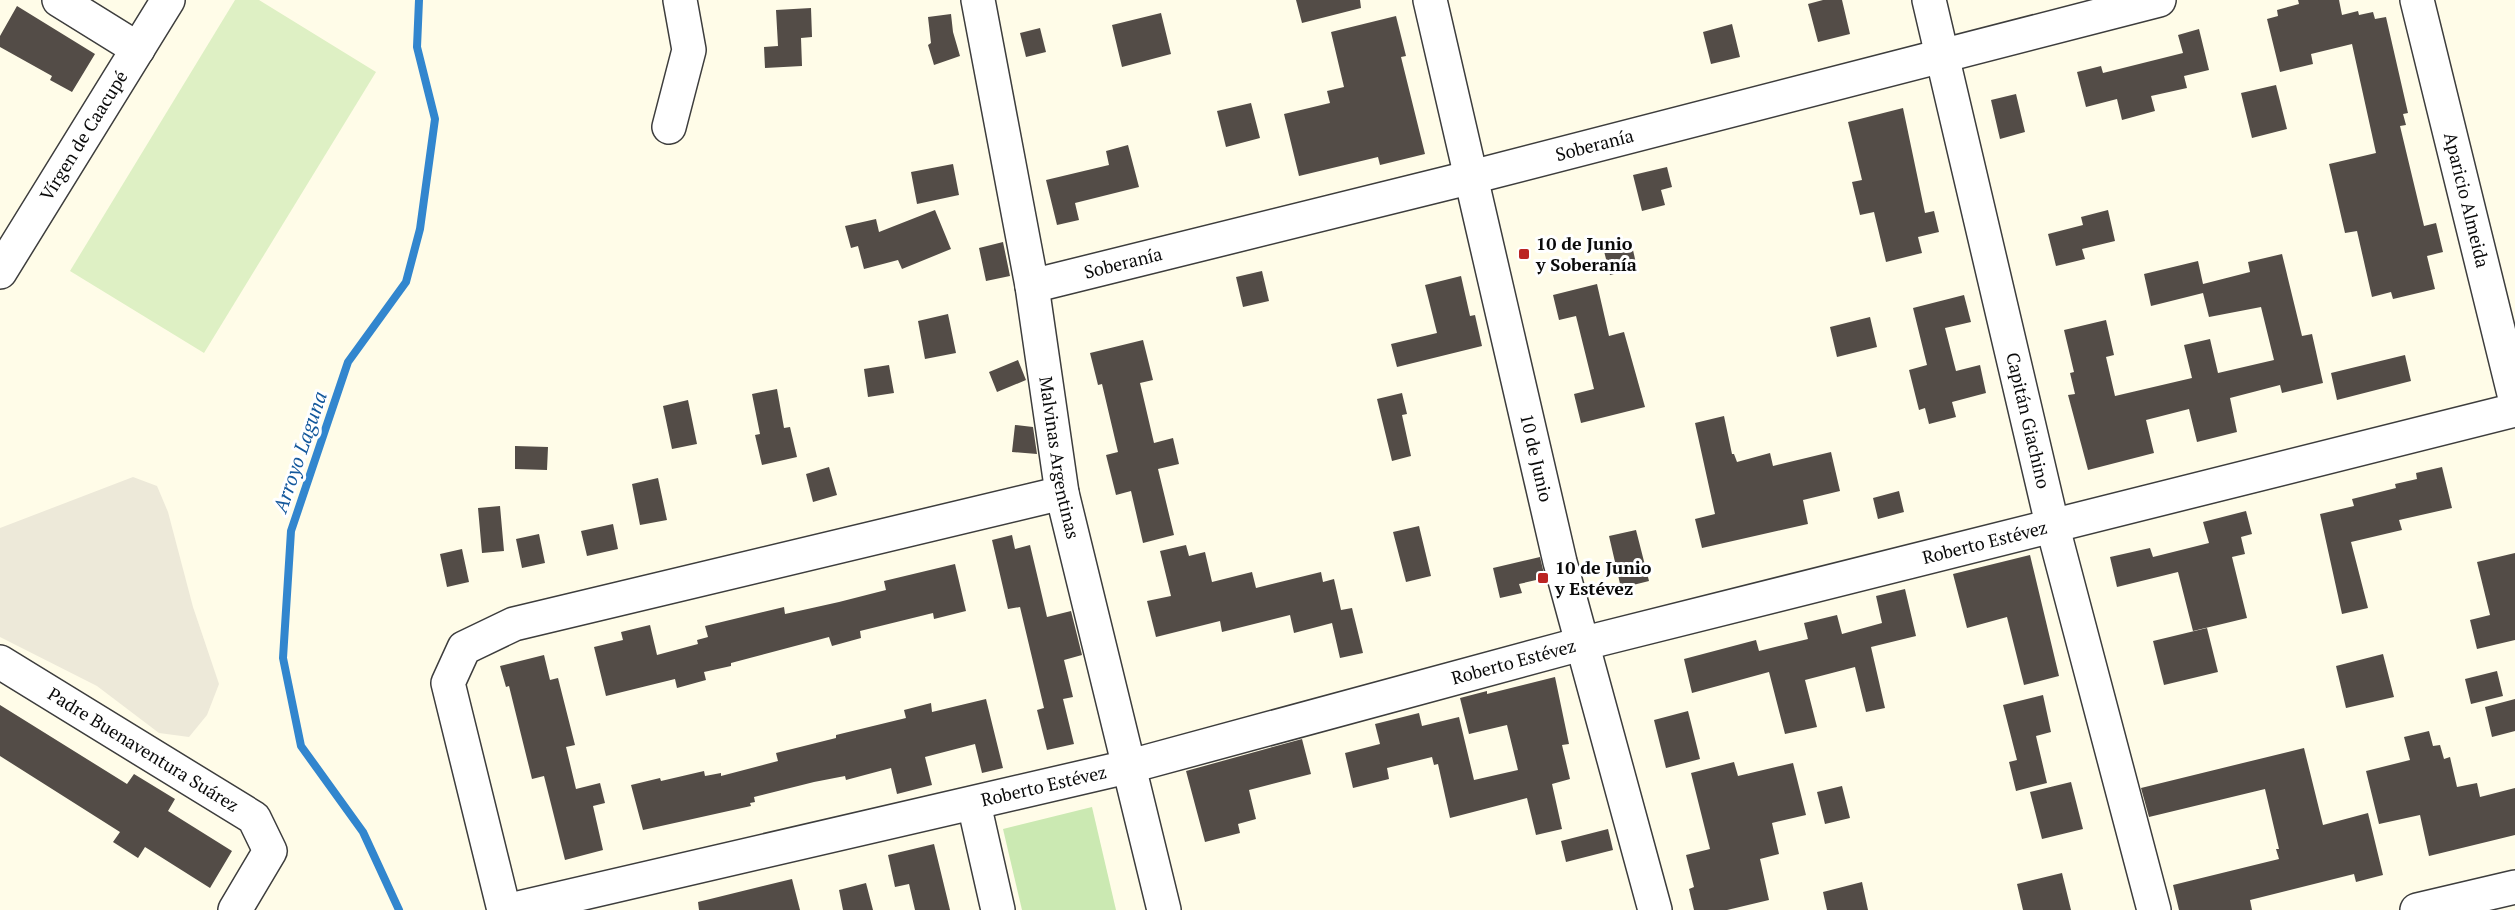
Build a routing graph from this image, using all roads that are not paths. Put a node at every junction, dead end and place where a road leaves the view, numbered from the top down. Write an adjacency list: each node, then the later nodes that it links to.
1 (59, 0): 9 (street)
2 (168, 0): 9 (street, Vírgen de Caacupé)
3 (680, 0): 11 (street)
4 (978, 0): 14 (street, Malvinas Argentinas)
5 (1430, 0): 12 (street, 10 de Junio)
6 (1929, 0): 10 (street, Capitán Giachino)
7 (2158, 0): 10 (street, Soberanía)
8 (2417, 0): 15 (street, Aparicio Almeida)
9 (138, 49): 13 (street, Vírgen de Caacupé)
10 (1942, 55): 12 (street, Soberanía); 18 (street, Capitán Giachino)
11 (669, 126)
12 (1472, 177): 14 (street, Soberanía); 19 (street, 10 de Junio)
13 (0, 272)
14 (1032, 286): 17 (street, Malvinas Argentinas)
15 (2515, 398)
16 (2515, 410): 18 (street, Roberto Estévez)
17 (1062, 493): 21 (street, Malvinas Argentinas); 25 (street)
18 (2052, 524): 19 (street, Roberto Estévez); 30 (street, Capitán Giachino)
19 (1581, 644): 21 (street, Roberto Estévez); 29 (street, 10 de Junio)
20 (0, 662): 24 (street, Padre Buenaventura Suárez)
21 (1127, 767): 22 (street, Roberto Estévez); 28 (street, Malvinas Argentinas)
22 (974, 804): 26 (street, Roberto Estévez); 27 (street)
23 (2515, 887): 31 (street)
24 (235, 910)
25 (504, 910)
26 (510, 910)
27 (998, 910)
28 (1164, 910)
29 (1655, 910)
30 (2154, 910)
31 (2417, 910)

